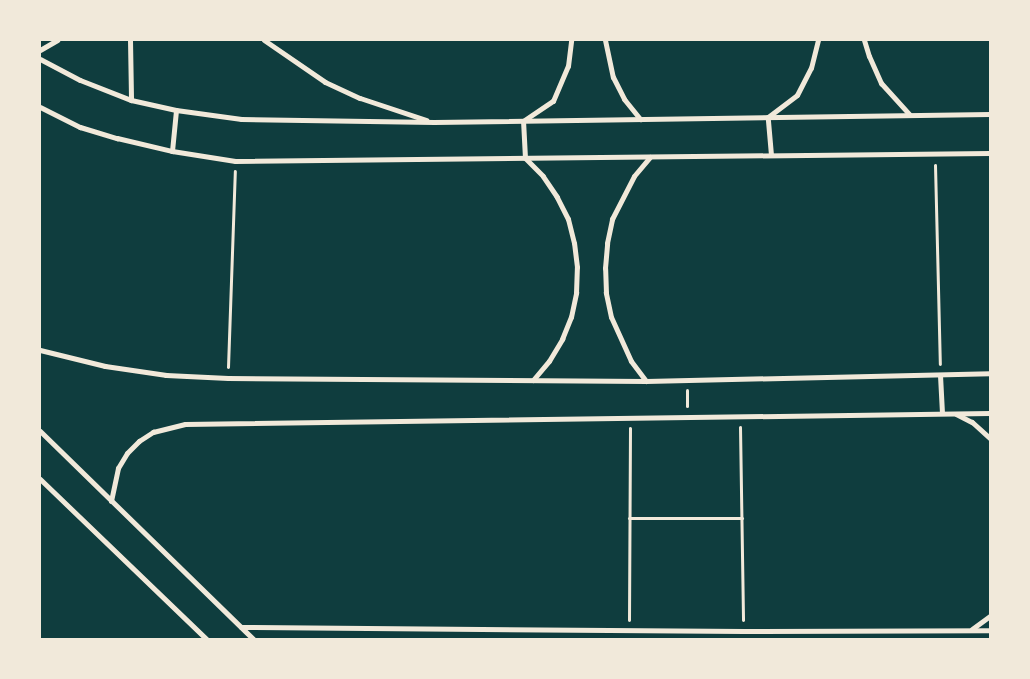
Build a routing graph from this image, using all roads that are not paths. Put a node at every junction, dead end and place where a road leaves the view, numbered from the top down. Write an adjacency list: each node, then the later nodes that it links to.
1 (58, 40): 8 (street)
2 (130, 40): 10 (street)
3 (264, 40): 18 (street)
4 (571, 40): 17 (street)
5 (605, 40): 16 (street)
6 (818, 40): 15 (street)
7 (864, 40): 14 (street)
8 (40, 50)
9 (40, 59): 10 (street)
10 (131, 100): 12 (street)
11 (40, 107): 19 (street)
12 (176, 110): 18 (street); 19 (street)
13 (990, 114): 14 (street)
14 (910, 115): 15 (street)
15 (768, 117): 16 (street); 21 (street)
16 (640, 119): 17 (street)
17 (523, 120): 18 (street); 23 (street)
18 (434, 122)
19 (172, 151): 23 (street)
20 (990, 153): 21 (street)
21 (770, 155): 22 (street)
22 (650, 157): 23 (street); 28 (street)
23 (525, 158): 27 (street)
24 (40, 350): 27 (street)
25 (990, 374): 26 (street)
26 (940, 375): 28 (street); 30 (street)
27 (534, 380): 28 (street)
28 (646, 381)
29 (990, 412): 31 (street)
30 (942, 413): 31 (street); 35 (street)
31 (956, 413): 33 (street)
32 (40, 432): 35 (street)
33 (990, 438)
34 (40, 479): 40 (street)
35 (111, 501): 37 (street)
36 (990, 616): 38 (street)
37 (241, 628): 38 (street); 41 (street)
38 (970, 630): 39 (street)
39 (990, 630)
40 (206, 639)
41 (253, 639)

